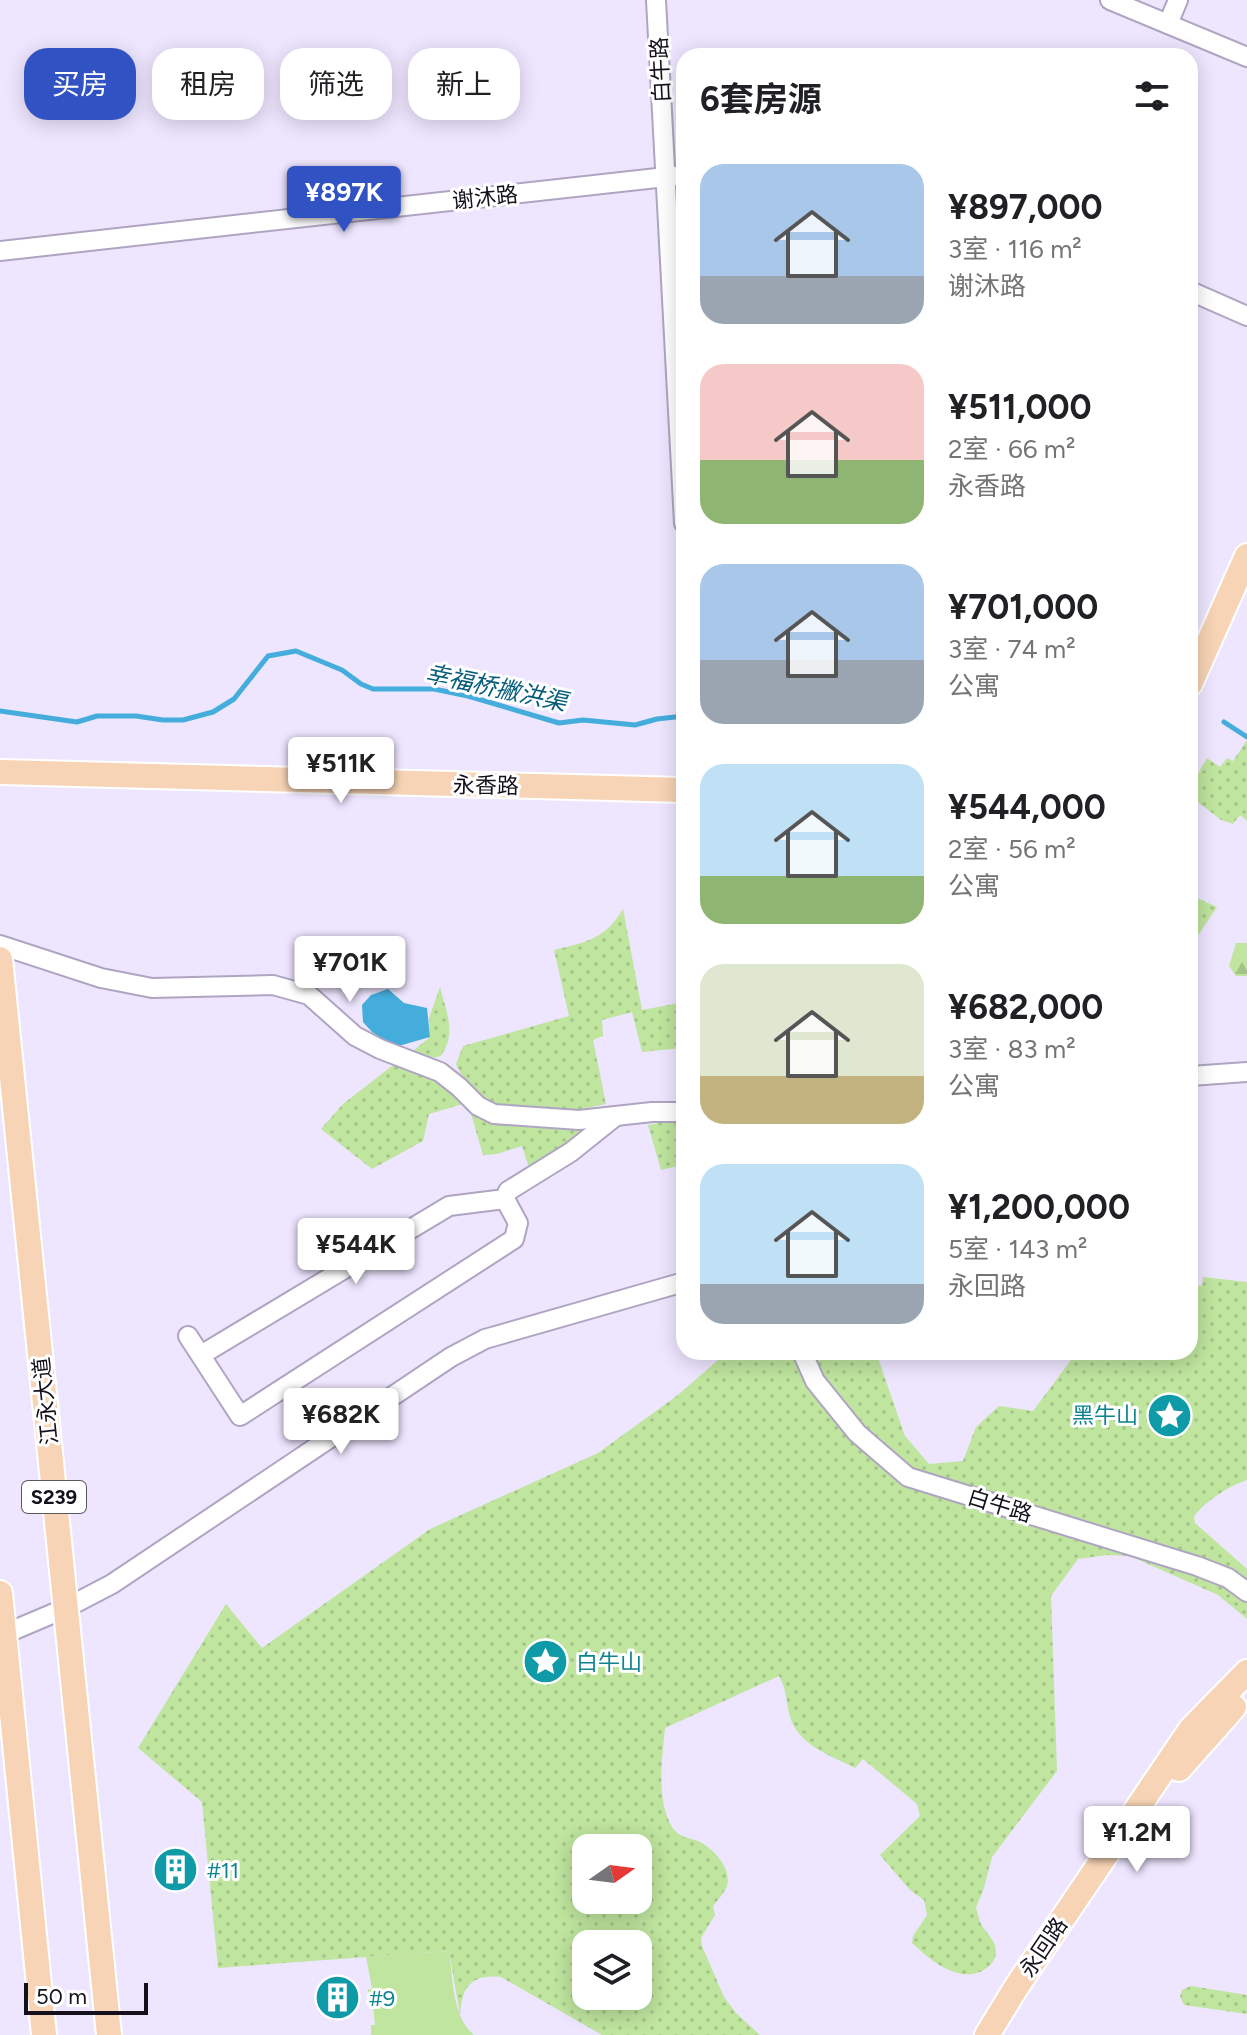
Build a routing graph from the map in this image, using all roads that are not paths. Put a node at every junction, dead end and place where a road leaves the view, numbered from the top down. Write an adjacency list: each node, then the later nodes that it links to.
1 (656, 0): 6 (street, 白牛路)
2 (1110, 0): 4 (street)
3 (1178, 0): 4 (street)
4 (1168, 24): 5 (street)
5 (1247, 57)
6 (675, 176): 7 (street, 白牛路); 8 (street, 谢沐路)
7 (676, 215)
8 (0, 251)
9 (1198, 295): 10 (street)
10 (1247, 316)
11 (1247, 556): 12 (main road)
12 (1238, 599): 13 (main road)
13 (1198, 670)
14 (0, 772): 15 (main road, 永香路)
15 (676, 790)
16 (0, 945): 21 (street)
17 (0, 959): 29 (main road, 江永大道 / S239)
18 (1247, 1072): 19 (street)
19 (1198, 1075)
20 (676, 1112): 21 (street)
21 (617, 1115): 22 (street)
22 (505, 1199): 25 (street); 25 (street)
23 (676, 1284): 29 (street)
24 (188, 1336): 25 (street)
25 (201, 1355)
26 (806, 1360): 27 (street, 白牛路)
27 (1247, 1592)
28 (0, 1593): 30 (main road)
29 (66, 1608): 30 (street); 34 (main road, 江永大道 / S239)
30 (2, 1635): 33 (main road)
31 (1247, 1672): 35 (main road, 永回路)
32 (1247, 1694): 36 (main road, 永回路)
33 (44, 2035)
34 (109, 2035)
35 (987, 2035)
36 (1004, 2035)

